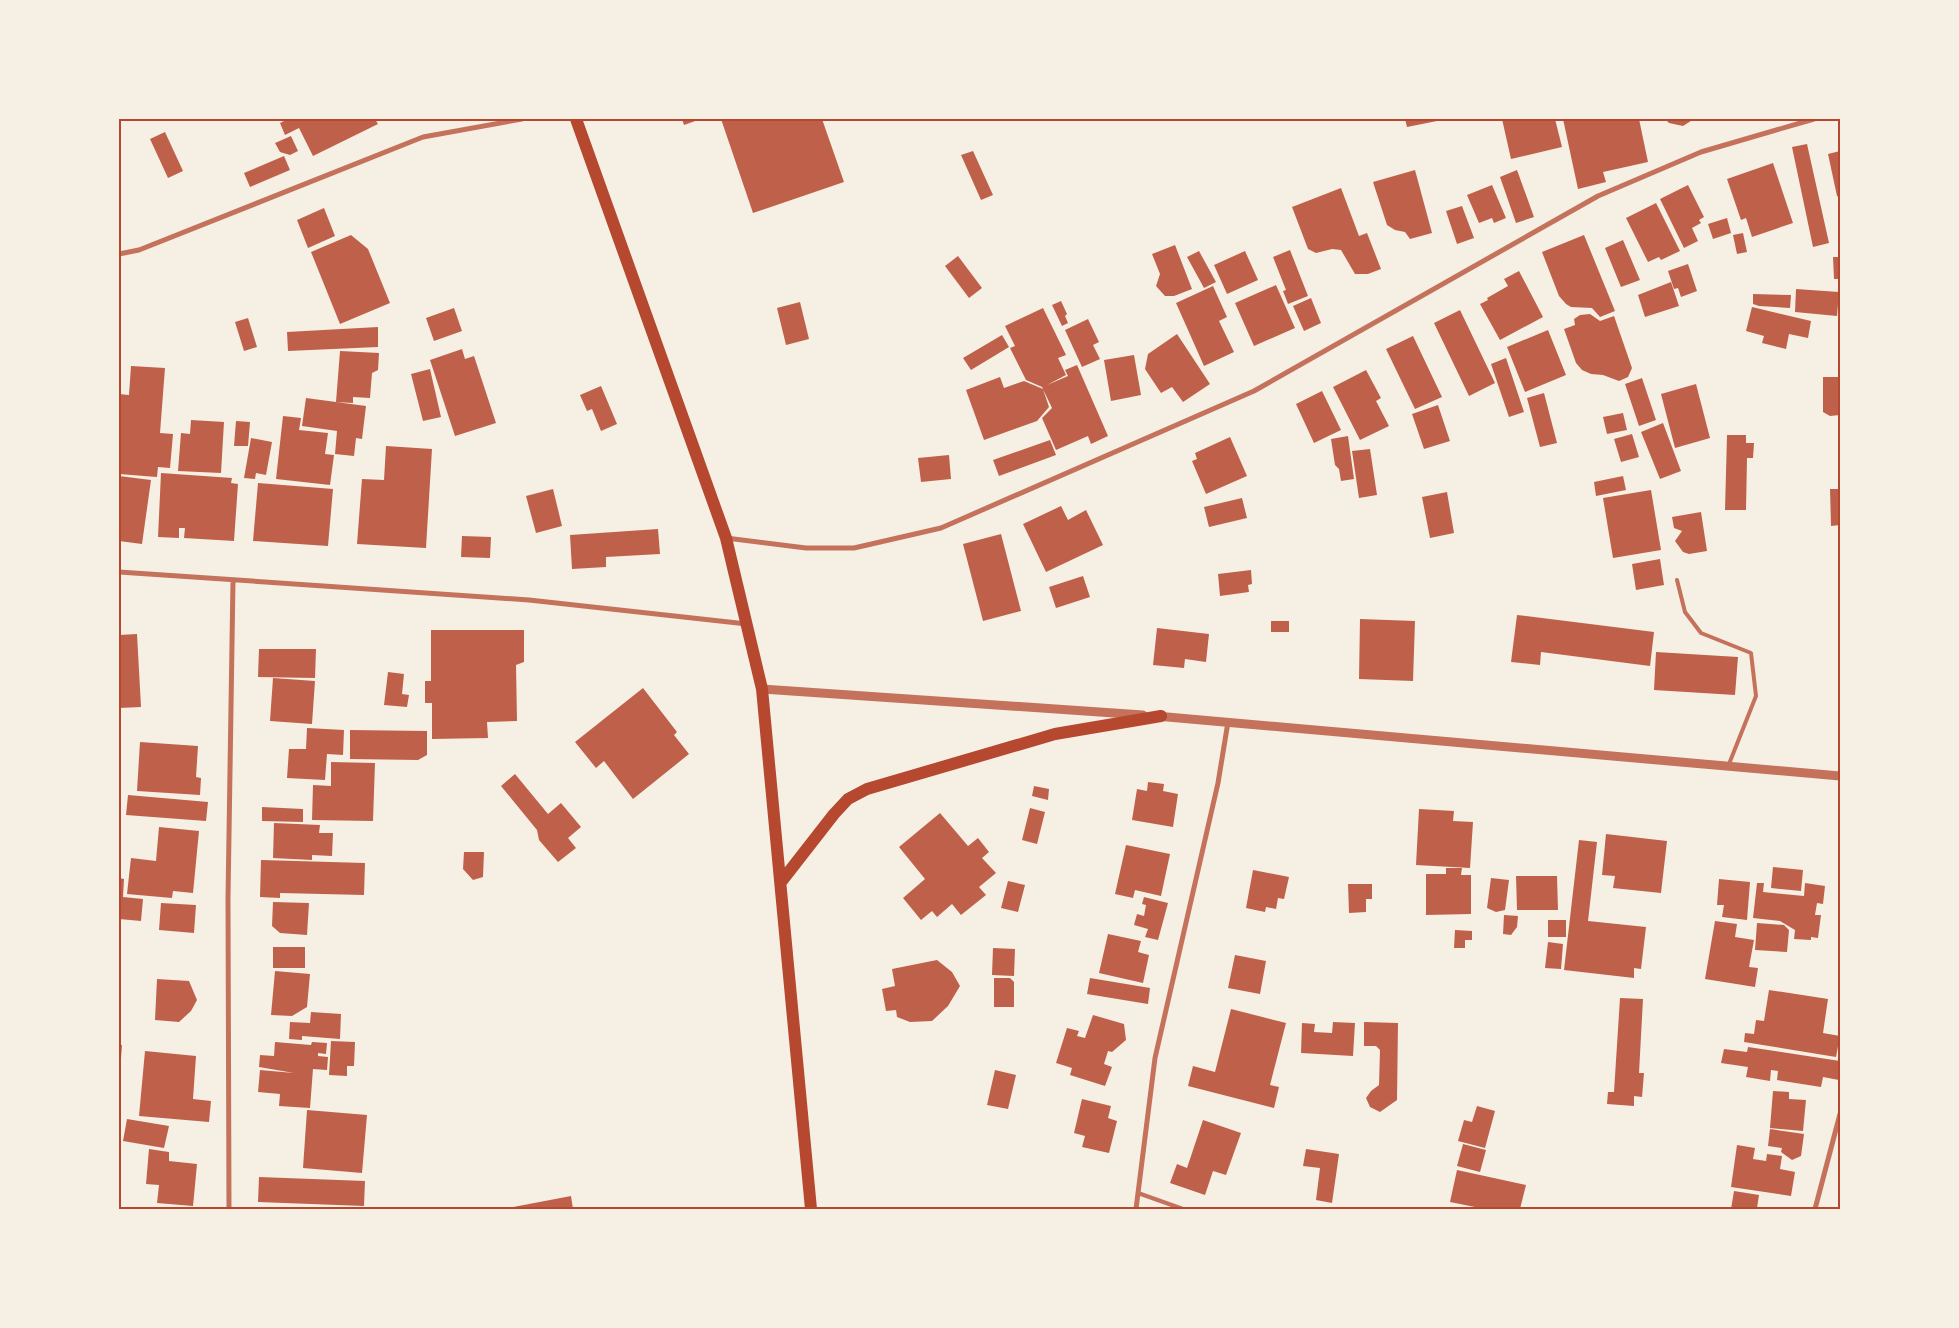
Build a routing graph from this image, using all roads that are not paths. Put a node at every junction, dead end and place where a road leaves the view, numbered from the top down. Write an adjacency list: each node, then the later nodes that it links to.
1 (522, 119): 4 (street)
2 (576, 119): 5 (main road)
3 (1814, 119): 5 (street)
4 (119, 254)
5 (726, 538): 9 (main road)
6 (119, 572): 7 (street)
7 (233, 580): 9 (street); 18 (street)
8 (1677, 580): 13 (lane)
9 (747, 624): 10 (main road)
10 (762, 689): 11 (street); 15 (main road)
11 (1161, 716): 12 (street); 15 (main road)
12 (1228, 722): 13 (street); 17 (street)
13 (1728, 767): 14 (street)
14 (1840, 776)
15 (781, 882): 19 (main road)
16 (1840, 1114): 22 (street)
17 (1138, 1194): 20 (street); 21 (lane)
18 (229, 1209)
19 (811, 1209)
20 (1136, 1209)
21 (1183, 1209)
22 (1815, 1209)

